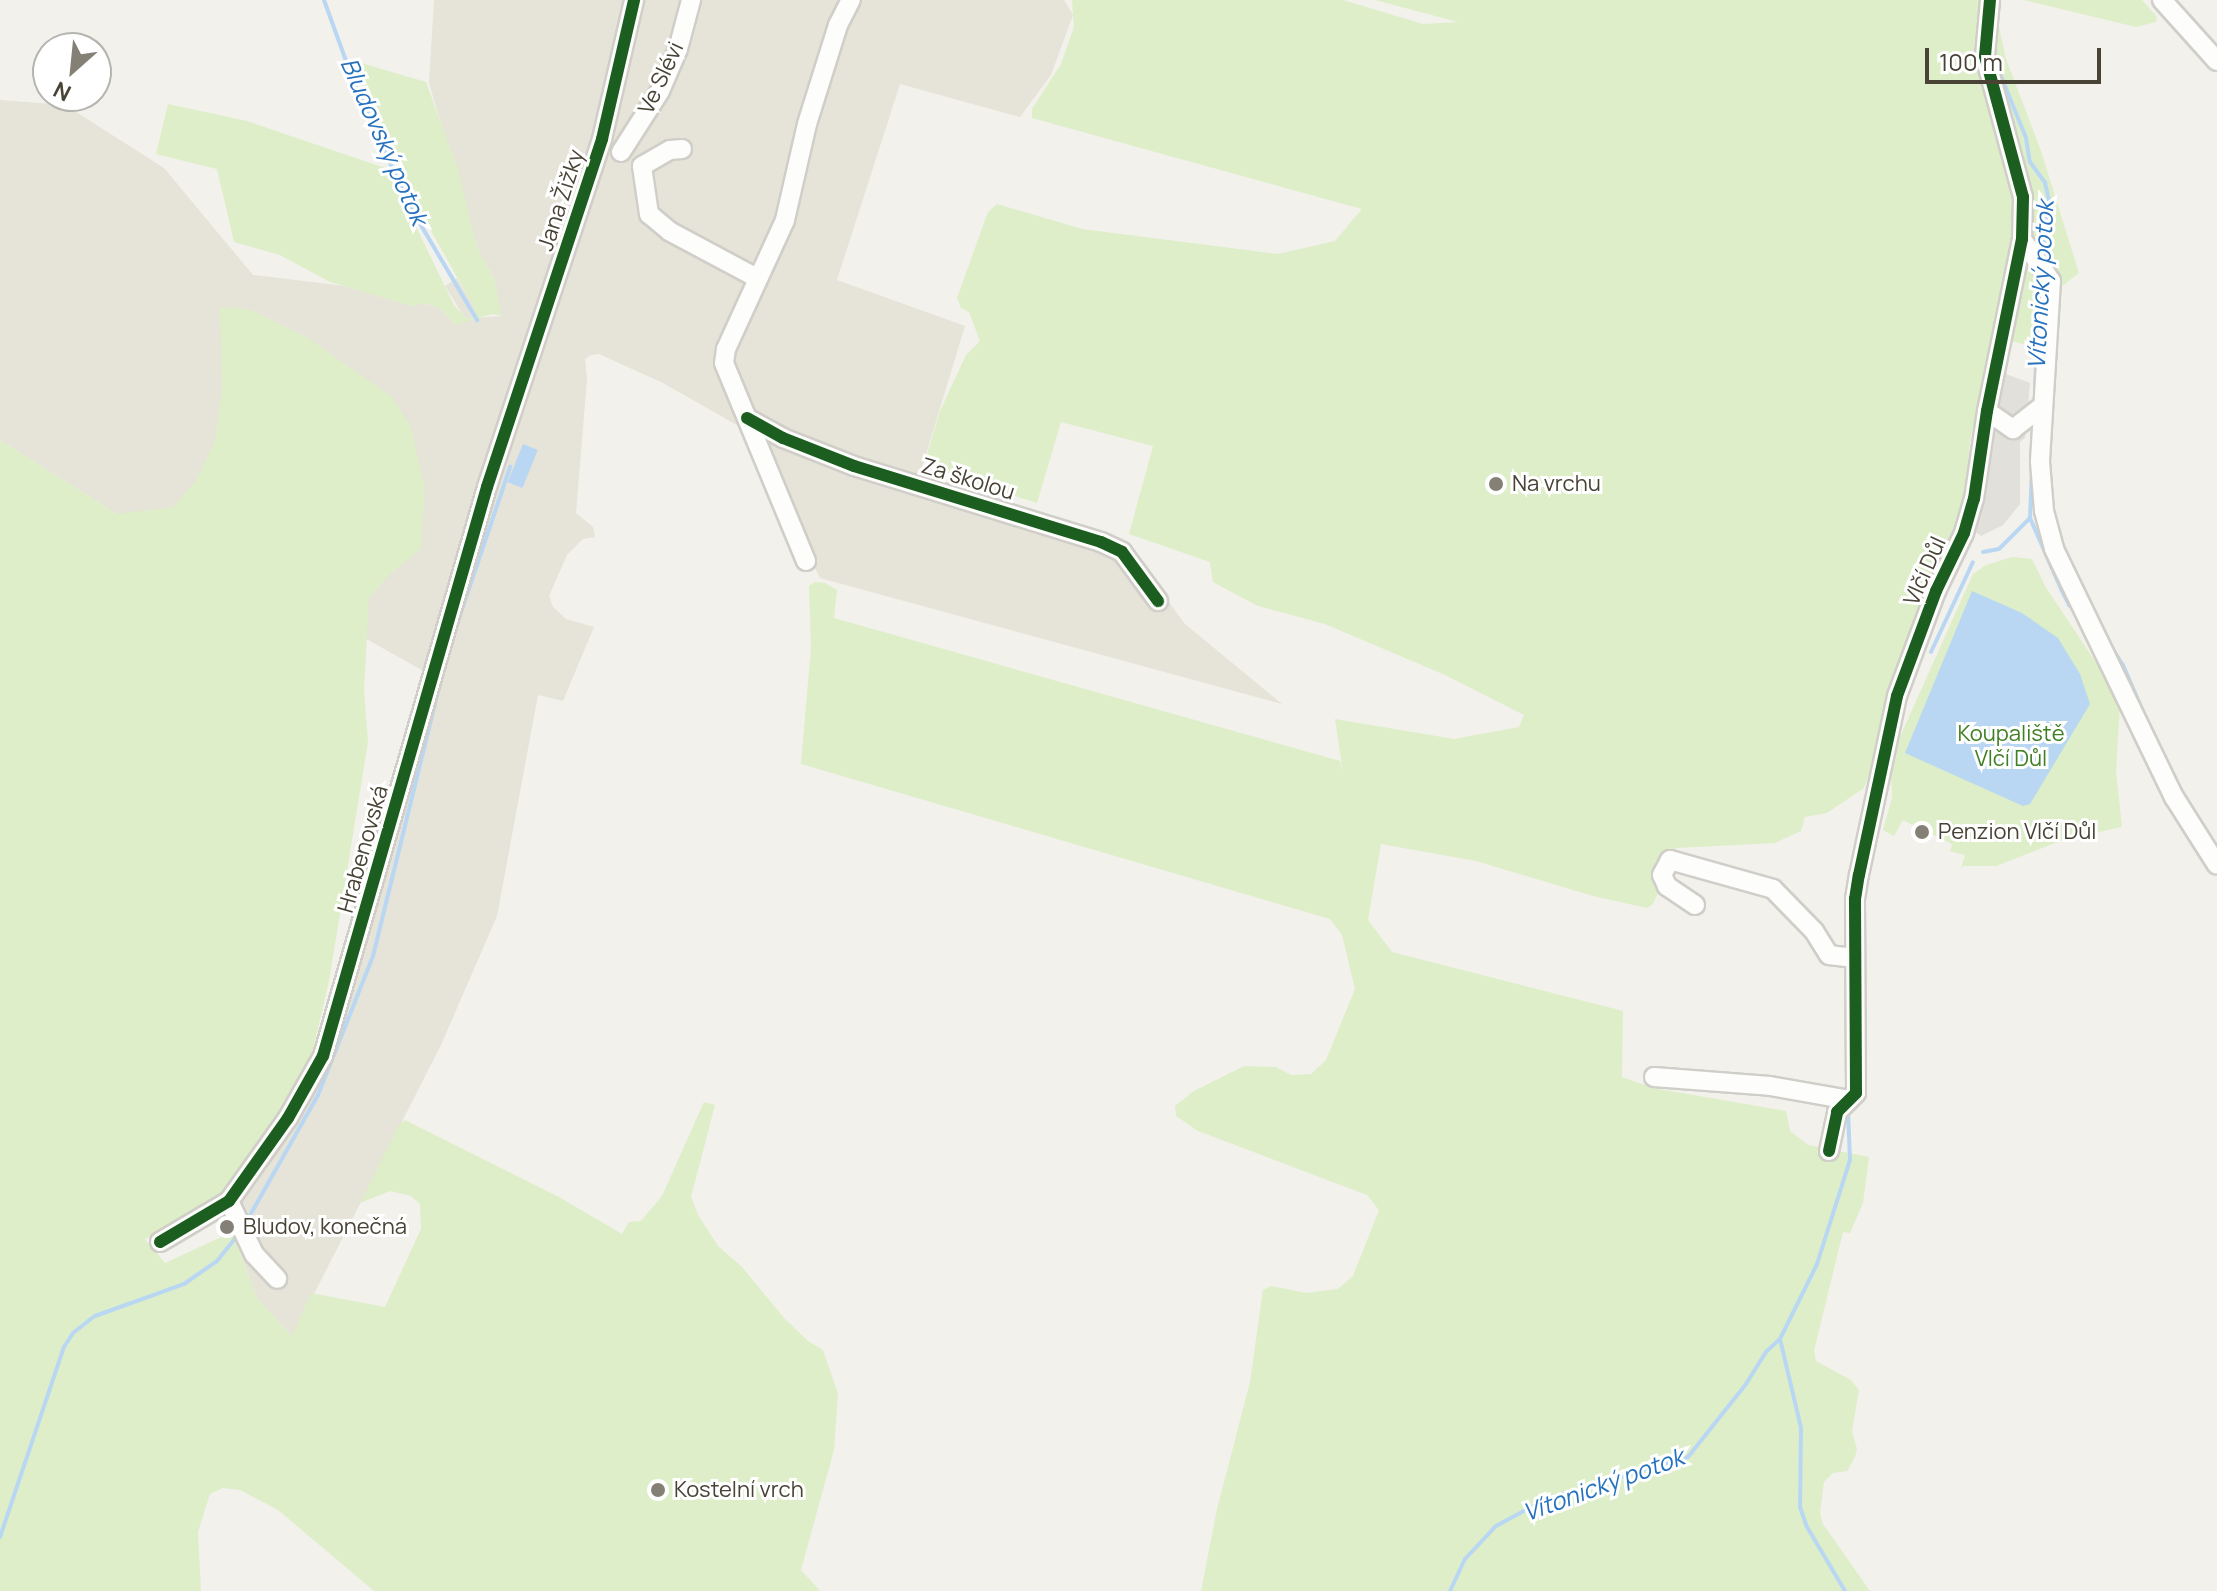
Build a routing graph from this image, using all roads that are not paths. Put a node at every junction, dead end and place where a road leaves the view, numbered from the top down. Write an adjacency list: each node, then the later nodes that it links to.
1 (634, 0): 7 (street, Jana Žižky)
2 (691, 0): 9 (street, Ve Slévi)
3 (851, 0): 12 (street)
4 (1990, 0): 11 (street, Vlčí Důl)
5 (2162, 0): 6 (street)
6 (2217, 61)
7 (602, 139): 9 (street, Jana Žižky); 14 (street, Jana Žižky)
8 (682, 149): 10 (street)
9 (621, 152): 10 (street, Jana Žižky)
10 (642, 166): 12 (street)
11 (2022, 239): 13 (street); 15 (street, Vlčí Důl)
12 (757, 278): 16 (street)
13 (2041, 407): 15 (street); 19 (street)
14 (514, 410): 25 (street, Hrabenovská)
15 (1987, 411): 21 (street, Vlčí Důl)
16 (747, 418): 17 (street); 18 (street, Za školou)
17 (806, 561)
18 (1158, 601)
19 (2217, 865)
20 (1695, 905): 21 (street)
21 (1855, 958): 23 (street, Vlčí Důl)
22 (1654, 1077): 23 (street)
23 (1849, 1100): 24 (street, Vlčí Důl)
24 (1829, 1151)
25 (229, 1201): 26 (street, Hrabenovská); 27 (street)
26 (160, 1242)
27 (277, 1279)

